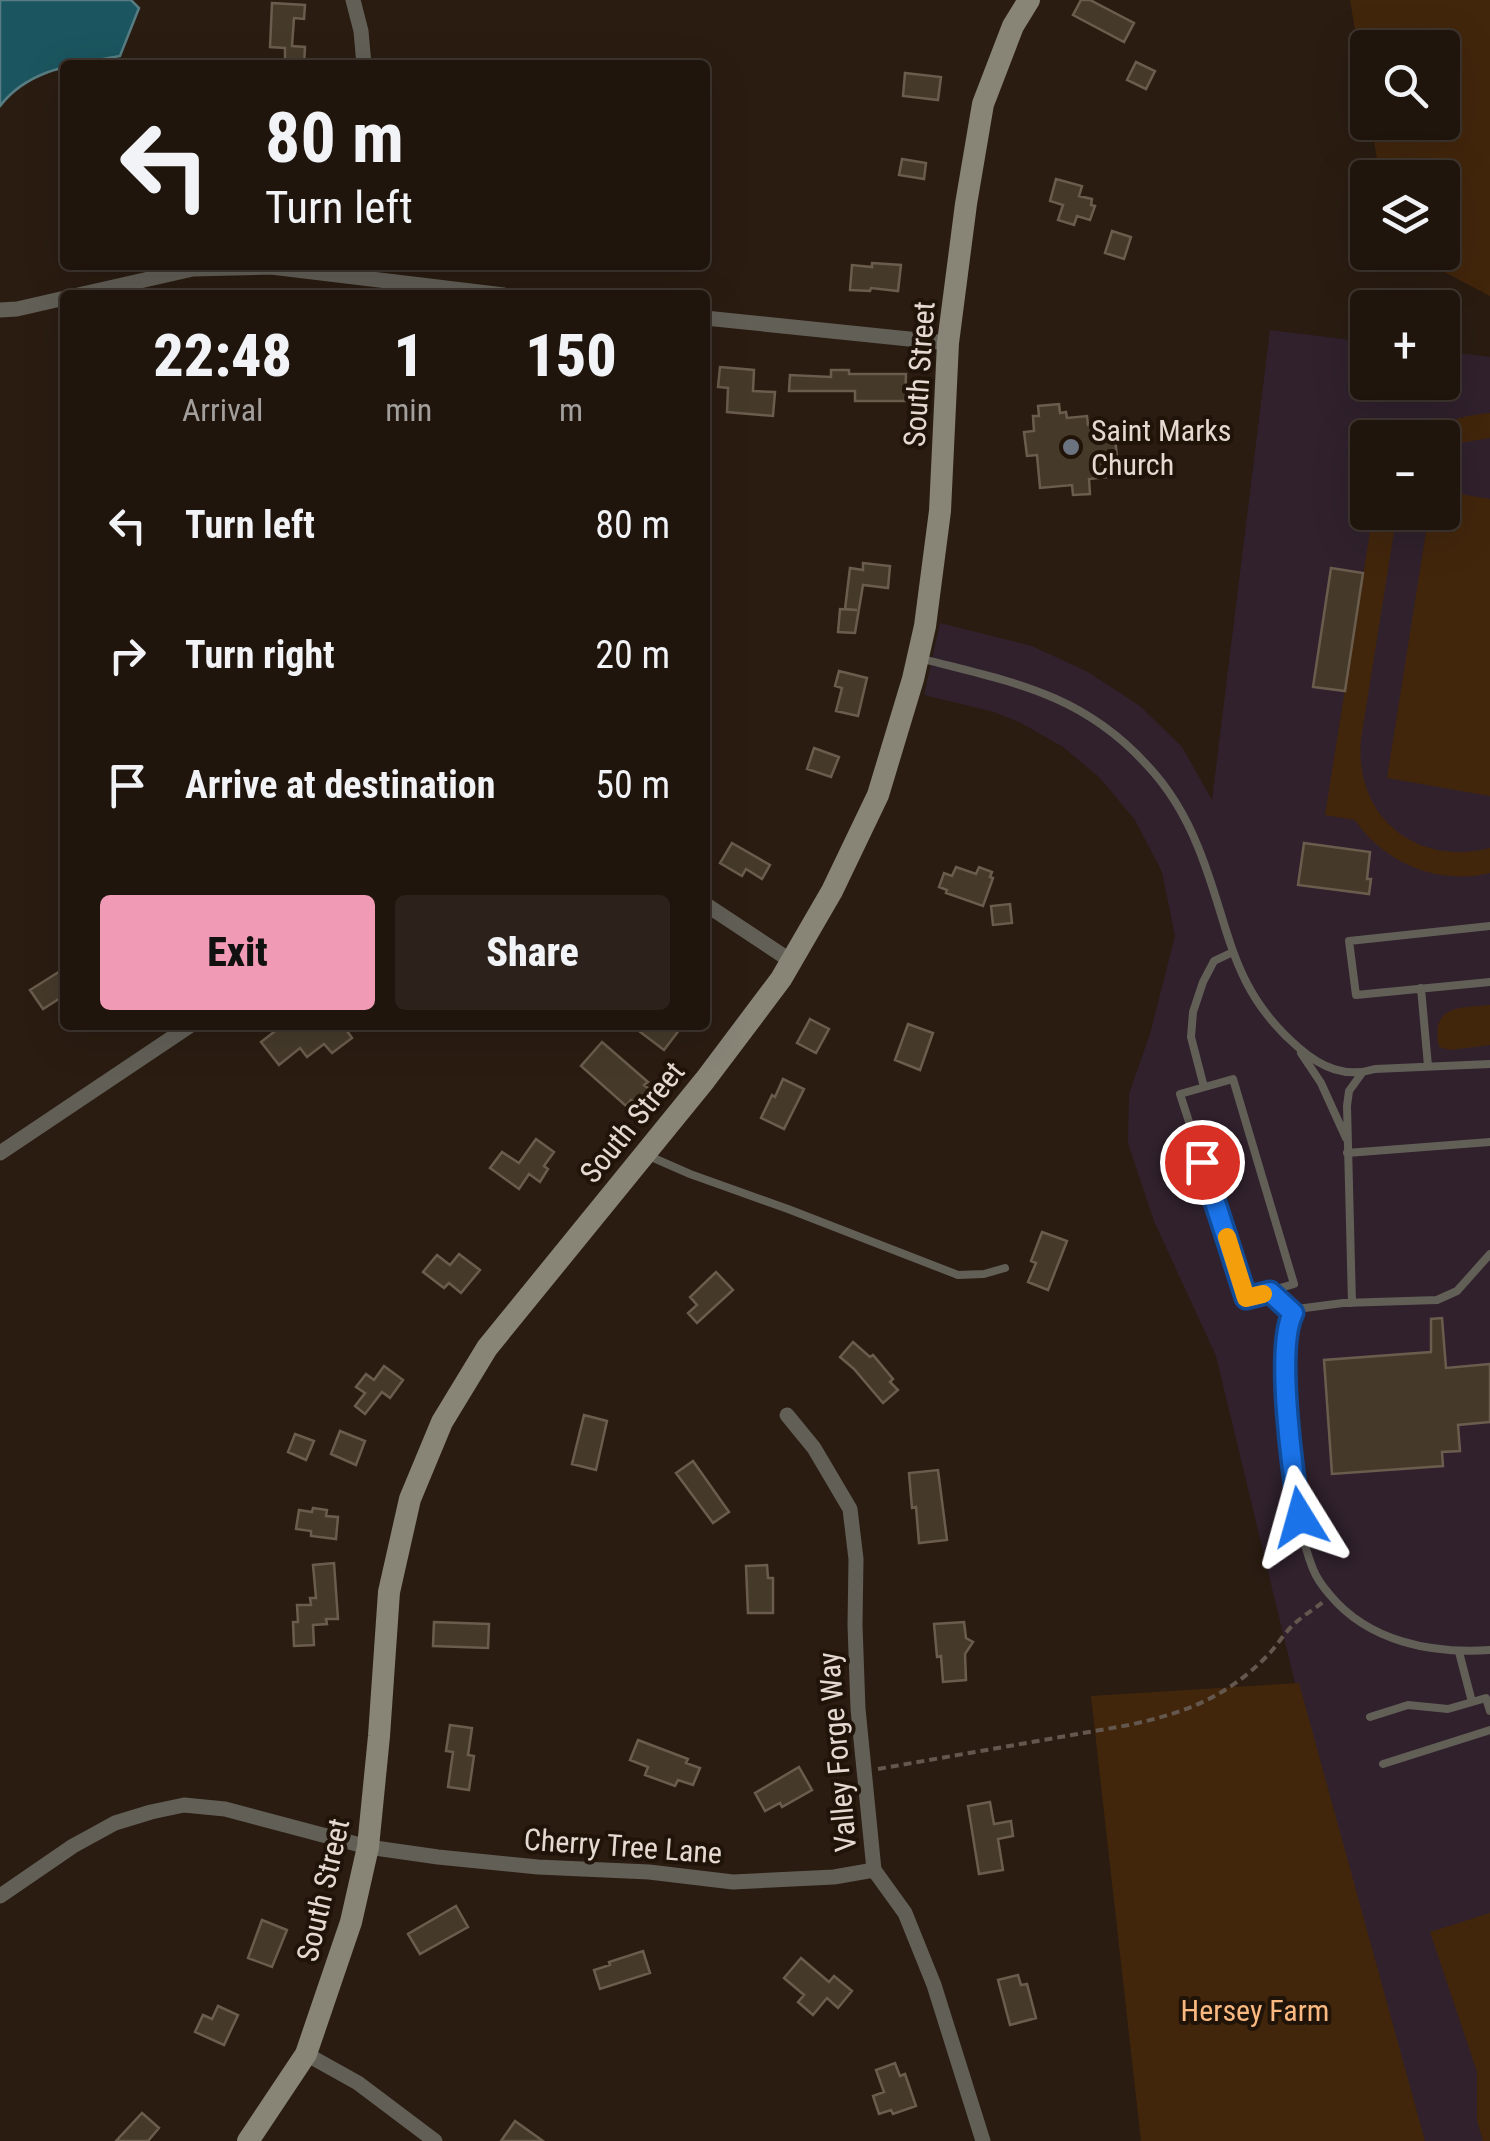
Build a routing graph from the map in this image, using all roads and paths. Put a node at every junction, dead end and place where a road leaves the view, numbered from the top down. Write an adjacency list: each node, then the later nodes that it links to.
1 (354, 0): 3 (street)
2 (1028, 0): 11 (main road, South Street)
3 (363, 60)
4 (189, 270): 6 (street)
5 (363, 271): 7 (street)
6 (100, 290)
7 (475, 290)
8 (60, 299): 9 (street)
9 (0, 310)
10 (710, 319): 11 (street)
11 (948, 343): 12 (main road, South Street)
12 (918, 658): 15 (lane); 16 (main road, South Street)
13 (710, 907): 16 (street)
14 (1490, 926): 18 (lane)
15 (1232, 952): 20 (lane); 24 (lane)
16 (791, 961): 29 (main road, South Street)
17 (1490, 982): 18 (lane)
18 (1421, 988): 22 (lane)
19 (184, 1030): 28 (street)
20 (1296, 1045): 23 (lane); 25 (lane)
21 (1490, 1064): 22 (lane)
22 (1428, 1066): 23 (lane)
23 (1362, 1073): 25 (lane)
24 (1204, 1088): 32 (lane); 32 (lane)
25 (1347, 1140): 27 (lane)
26 (1490, 1142): 27 (lane)
27 (1347, 1152): 33 (lane)
28 (0, 1153)
29 (645, 1154): 31 (lane); 45 (main road, South Street)
30 (1490, 1254): 33 (lane)
31 (1006, 1268)
32 (1270, 1292): 34 (lane)
33 (1352, 1303): 34 (lane)
34 (1293, 1313): 36 (lane)
35 (787, 1415): 44 (street, Valley Forge Way)
36 (1331, 1596): 38 (lane); 44 (path)
37 (1490, 1650): 38 (lane)
38 (1460, 1652): 39 (lane)
39 (1472, 1702): 40 (lane); 41 (lane)
40 (1490, 1710)
41 (1370, 1718)
42 (1490, 1730): 43 (lane)
43 (1383, 1764)
44 (864, 1771): 46 (street, Valley Forge Way)
45 (368, 1847): 46 (street, Cherry Tree Lane); 47 (street, Cherry Tree Lane); 48 (main road, South Street)
46 (874, 1870): 51 (street, Valley Forge Way)
47 (0, 1896)
48 (306, 2054): 49 (main road, South Street); 50 (street)
49 (248, 2141)
50 (436, 2141)
51 (983, 2141)

